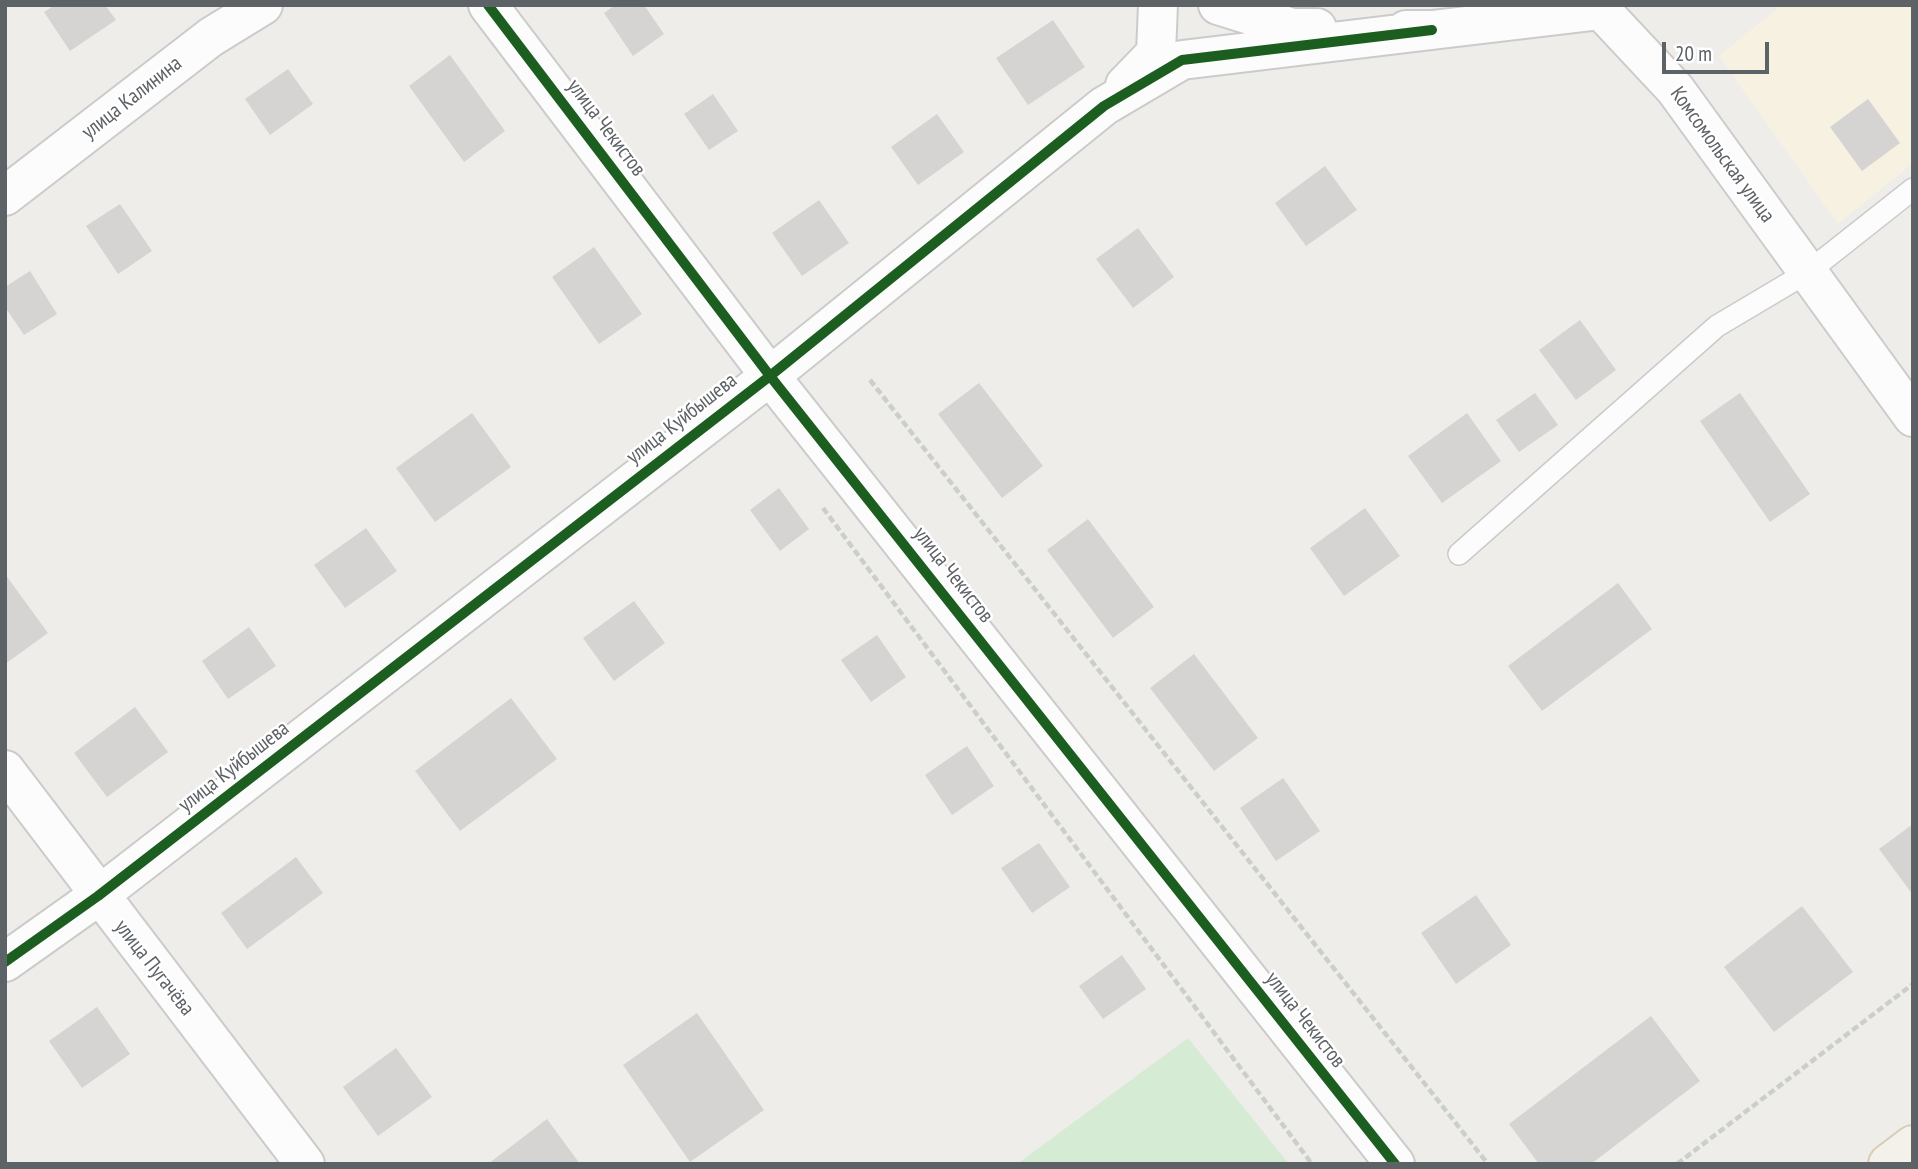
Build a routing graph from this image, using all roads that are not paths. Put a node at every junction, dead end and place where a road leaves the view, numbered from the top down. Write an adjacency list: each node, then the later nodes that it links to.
1 (263, 5): 9 (street, улица Калинина)
2 (488, 5): 11 (street, улица Чекистов)
3 (1158, 5): 7 (street)
4 (1218, 5): 6 (street, Комсомольская улица)
5 (1607, 8): 6 (street, Комсомольская улица); 10 (street, Комсомольская улица)
6 (1432, 30): 7 (street, улица Куйбышева)
7 (1104, 106): 11 (street, улица Куйбышева)
8 (1913, 189): 10 (lane)
9 (5, 196)
10 (1808, 272): 12 (street, Комсомольская улица); 13 (lane)
11 (770, 376): 15 (street, улица Куйбышева); 19 (street, улица Чекистов)
12 (1913, 418)
13 (1459, 554)
14 (5, 770): 15 (street, улица Пугачёва)
15 (99, 896): 16 (street, улица Куйбышева); 18 (street, улица Пугачёва)
16 (5, 962)
17 (1913, 1145): 20 (main road)
18 (305, 1164)
19 (1395, 1164)
20 (1888, 1164)

